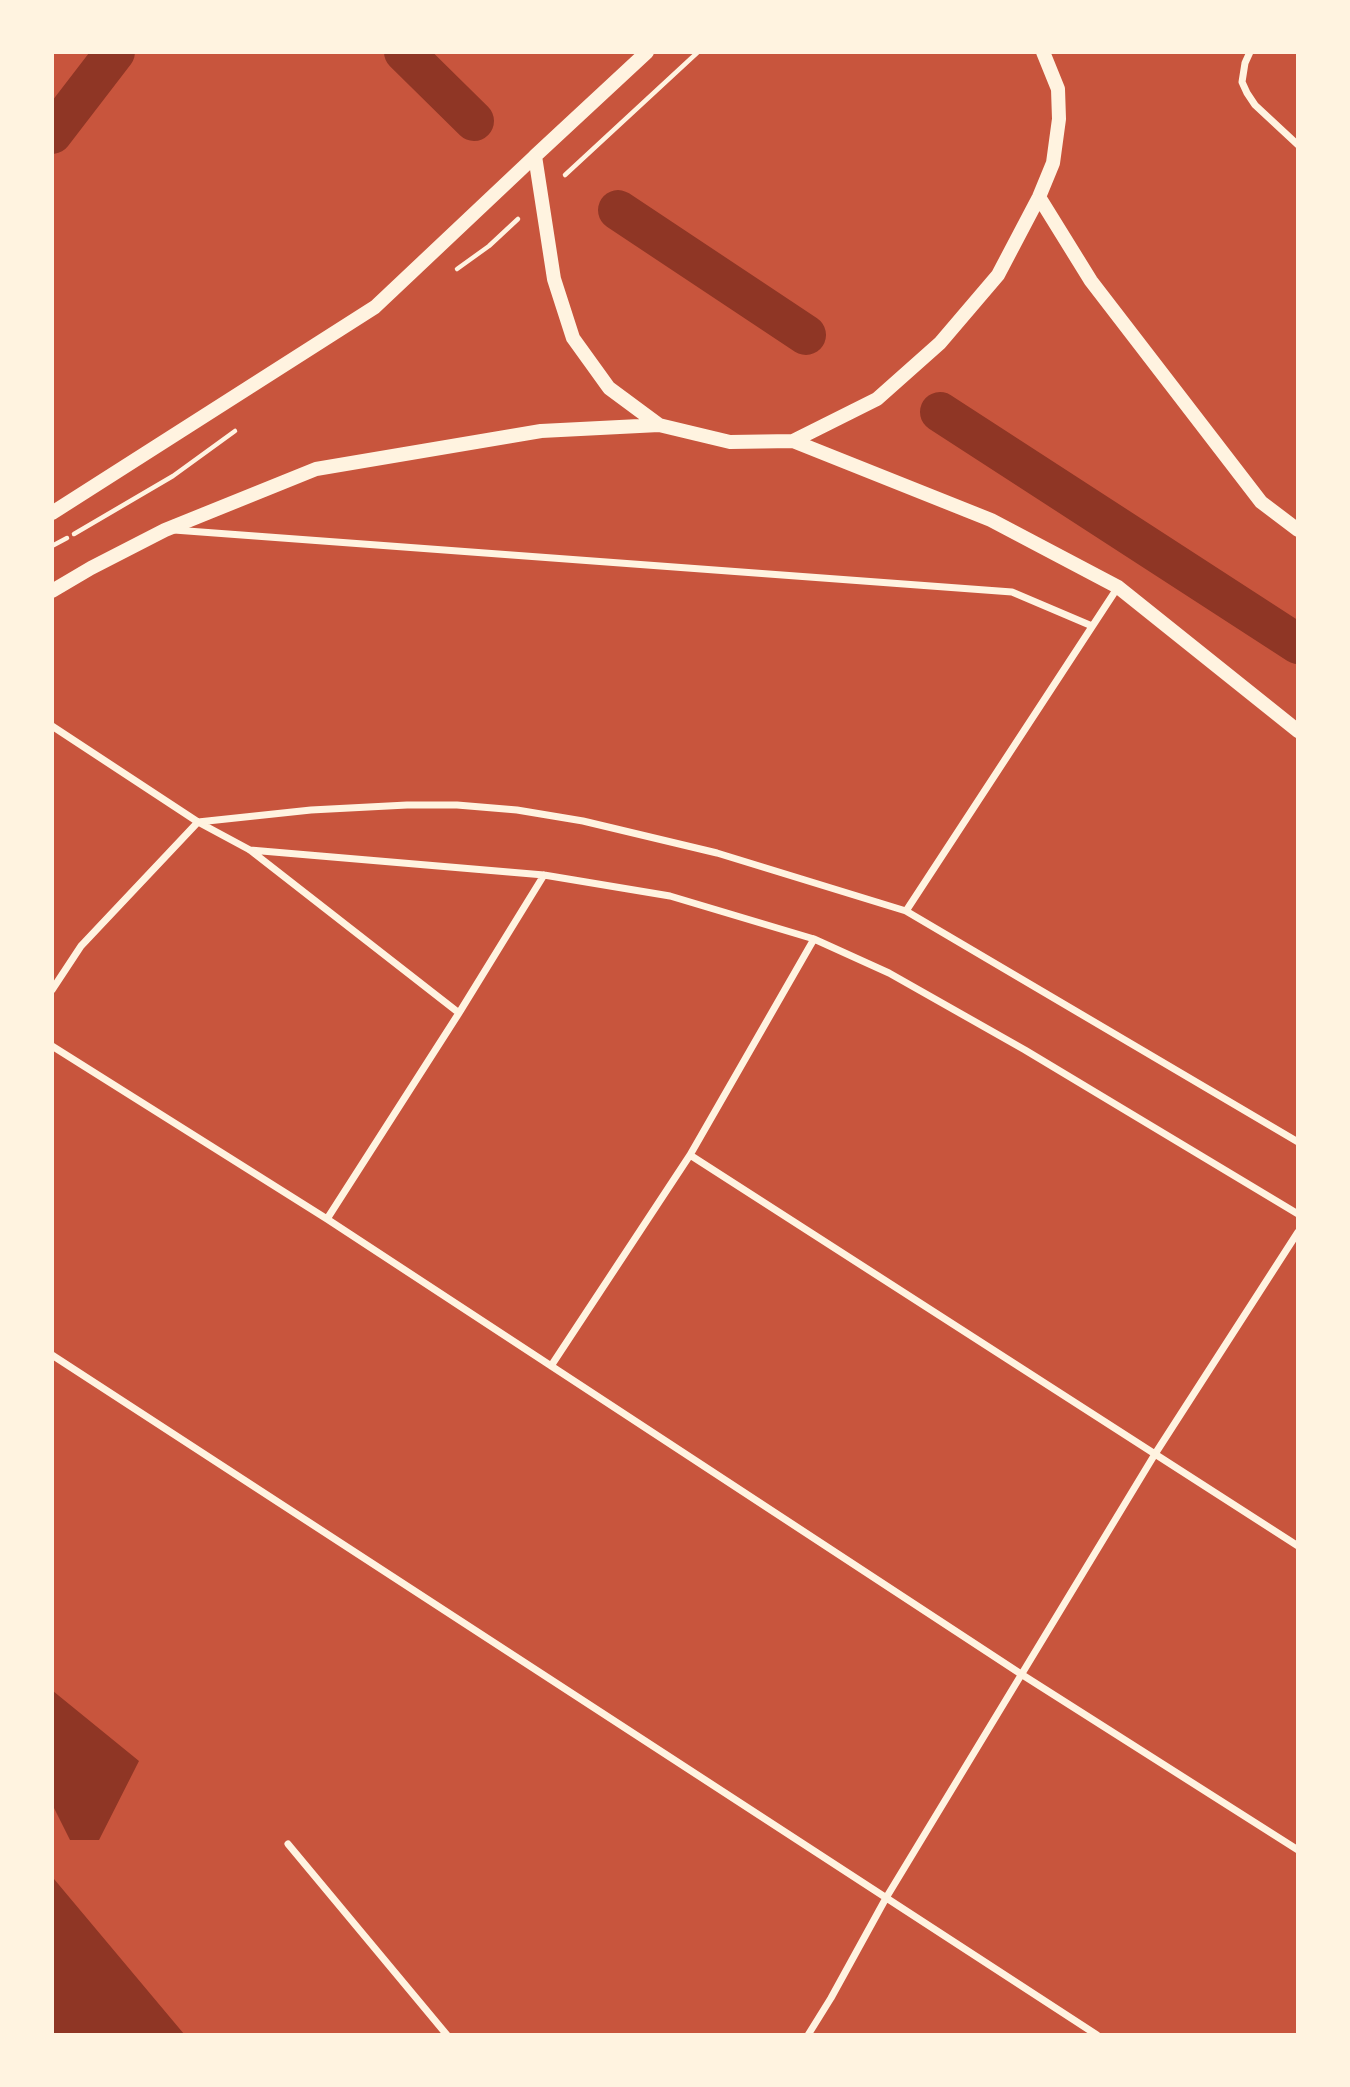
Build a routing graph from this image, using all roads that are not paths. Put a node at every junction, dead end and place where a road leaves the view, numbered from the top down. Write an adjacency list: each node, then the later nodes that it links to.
1 (647, 52): 7 (main road)
2 (1043, 52): 5 (main road)
3 (1052, 52): 5 (main road)
4 (1250, 52): 6 (street)
5 (1058, 89): 8 (main road)
6 (1297, 145)
7 (535, 156): 9 (main road); 11 (main road)
8 (1039, 197): 10 (main road); 13 (main road)
9 (659, 425): 10 (main road); 12 (main road)
10 (793, 441): 14 (main road)
11 (52, 513)
12 (165, 530): 15 (main road); 16 (street)
13 (1297, 530)
14 (1118, 587): 16 (street); 18 (main road)
15 (52, 591)
16 (1092, 626): 22 (street)
17 (52, 726): 19 (street)
18 (1297, 731)
19 (198, 822): 20 (street); 22 (street); 24 (street)
20 (250, 849): 21 (street); 25 (street)
21 (544, 875): 23 (street); 25 (street)
22 (906, 911): 27 (street)
23 (814, 939): 28 (street); 29 (street)
24 (52, 990)
25 (459, 1013): 30 (street)
26 (52, 1046): 30 (street)
27 (1297, 1142)
28 (690, 1155): 33 (street); 34 (street)
29 (1297, 1214)
30 (327, 1219): 33 (street)
31 (1297, 1232): 34 (street)
32 (52, 1355): 39 (street)
33 (551, 1366): 36 (street)
34 (1155, 1454): 35 (street); 36 (street)
35 (1297, 1546)
36 (1021, 1674): 38 (street); 39 (street)
37 (288, 1844): 40 (street)
38 (1297, 1850)
39 (886, 1898): 41 (street); 42 (street)
40 (447, 2035)
41 (808, 2035)
42 (1097, 2035)

